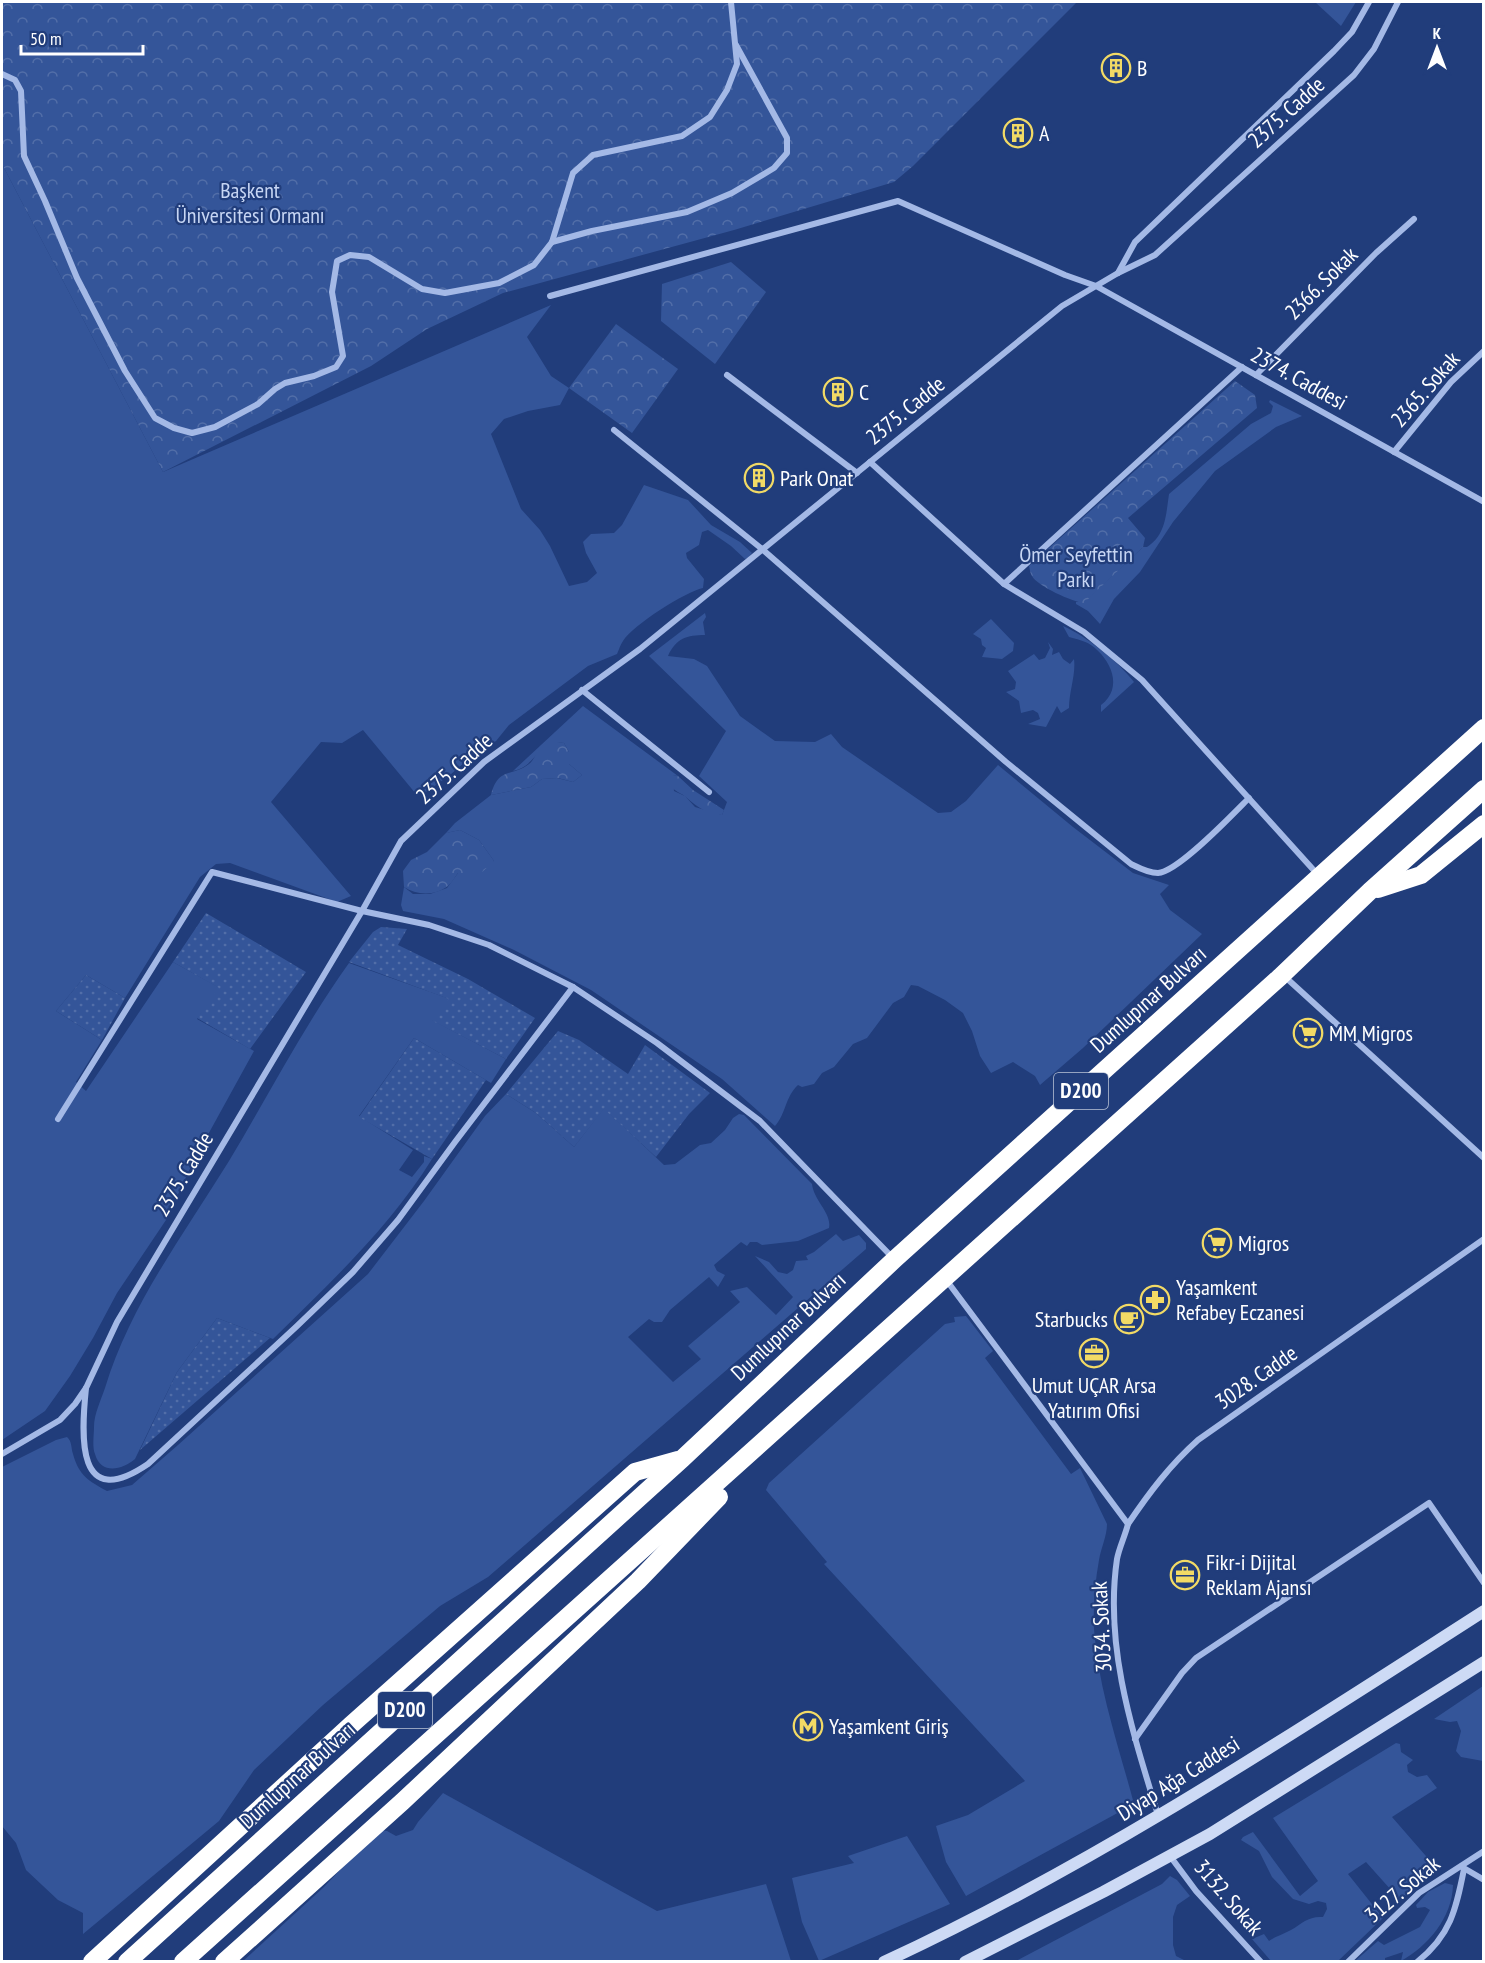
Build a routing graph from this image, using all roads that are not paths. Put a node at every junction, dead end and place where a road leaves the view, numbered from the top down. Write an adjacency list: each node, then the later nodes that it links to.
1 (731, 2): 4 (street)
2 (1369, 2): 8 (street, 2375. Cadde)
3 (1398, 2): 8 (street, 2375. Cadde)
4 (736, 43): 7 (street); 7 (street)
5 (2, 74): 7 (street)
6 (1414, 219): 14 (street, 2366. Sokak)
7 (552, 242)
8 (1118, 273): 9 (street, 2375. Cadde)
9 (1096, 286): 10 (street, 2374. Caddesi); 12 (street, 2374. Caddesi); 17 (street, 2375. Cadde)
10 (550, 296)
11 (1484, 351): 16 (street, 2365. Sokak)
12 (1242, 367): 14 (street, 2374. Caddesi); 21 (street)
13 (727, 375): 18 (street)
14 (1256, 375): 16 (street, 2374. Caddesi)
15 (614, 430): 20 (street)
16 (1394, 452): 19 (street, 2374. Caddesi)
17 (870, 462): 18 (street, 2375. Cadde); 21 (street)
18 (857, 473): 20 (street, 2375. Cadde)
19 (1484, 502)
20 (762, 549): 22 (street, 2375. Cadde); 26 (street)
21 (1004, 584): 26 (street)
22 (582, 690): 25 (street); 30 (street, 2375. Cadde)
23 (1484, 728): 28 (highway, Dumlupınar Bulvarı / D200)
24 (1484, 789): 29 (highway, D200)
25 (709, 792)
26 (1249, 798): 28 (street)
27 (1484, 824): 29 (highway)
28 (1319, 876): 36 (highway, Dumlupınar Bulvarı / D200)
29 (1370, 891): 31 (highway, D200)
30 (362, 911): 32 (street); 33 (street); 38 (street, 2375. Cadde)
31 (1283, 975): 34 (street); 37 (highway, D200)
32 (573, 987): 36 (street); 38 (street)
33 (58, 1119)
34 (1484, 1158)
35 (1484, 1239): 42 (street, 3028. Cadde)
36 (895, 1259): 40 (highway, Dumlupınar Bulvarı / D200)
37 (945, 1279): 41 (highway, D200); 42 (street)
38 (86, 1388): 39 (street, 2375. Cadde)
39 (2, 1454)
40 (682, 1459): 52 (highway); 53 (highway, Dumlupınar Bulvarı / D200)
41 (733, 1470): 54 (highway, D200); 55 (highway)
42 (1128, 1524): 46 (street, 3034. Sokak)
43 (1484, 1582): 46 (street)
44 (1484, 1611): 47 (main road, Diyap Ağa Caddesi)
45 (1484, 1662): 49 (main road)
46 (1135, 1739): 47 (street, 3034. Sokak)
47 (1158, 1815): 56 (main road, Diyap Ağa Caddesi)
48 (1484, 1851): 50 (street, 3127. Sokak)
49 (1170, 1856): 57 (main road); 58 (street, 3132. Sokak)
50 (1462, 1867): 51 (street); 59 (street, 3127. Sokak); 60 (street)
51 (1484, 1880)
52 (92, 1962)
53 (127, 1962)
54 (183, 1962)
55 (224, 1962)
56 (884, 1962)
57 (965, 1962)
58 (1261, 1962)
59 (1348, 1962)
60 (1418, 1962)

